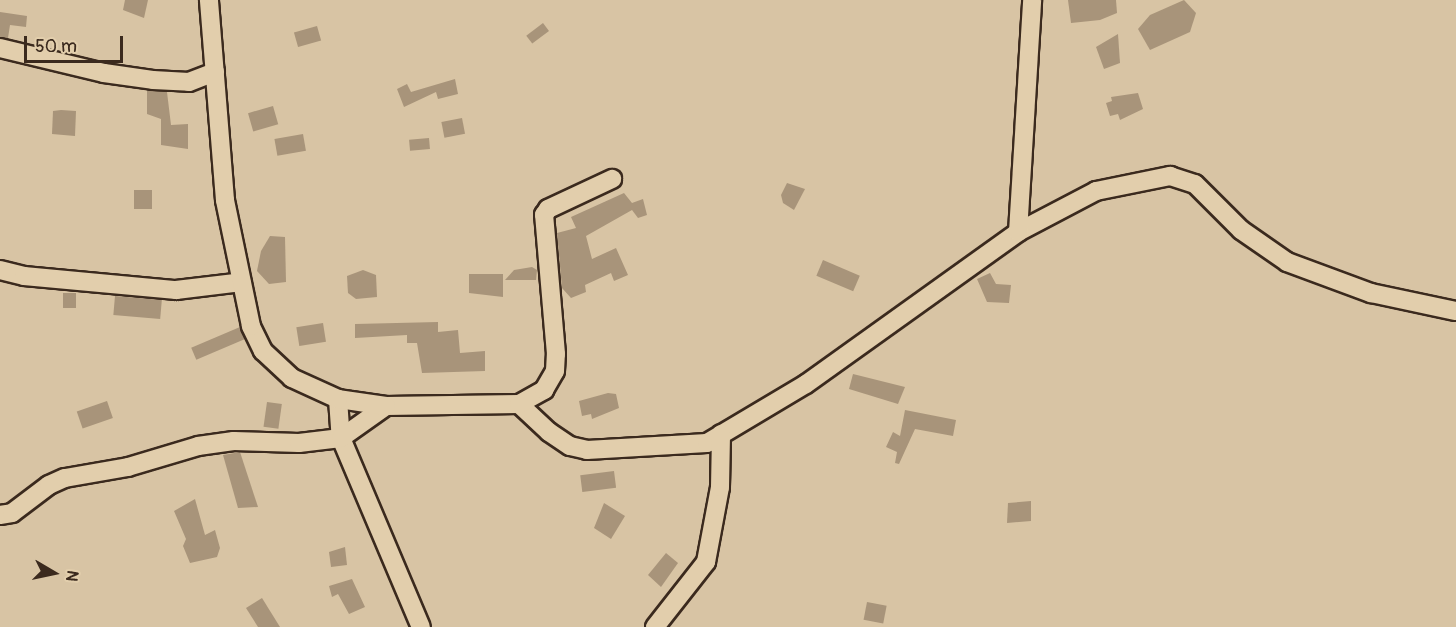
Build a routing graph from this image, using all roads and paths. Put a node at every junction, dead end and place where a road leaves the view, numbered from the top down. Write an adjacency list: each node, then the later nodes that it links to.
1 (209, 0): 4 (street)
2 (1032, 0): 6 (street)
3 (0, 48): 4 (street)
4 (215, 72): 8 (street)
5 (612, 179): 11 (street)
6 (1018, 232): 9 (street); 13 (street)
7 (0, 270): 8 (street)
8 (242, 282): 10 (street)
9 (1456, 311)
10 (338, 399): 12 (street); 14 (street)
11 (519, 405): 12 (street); 13 (street)
12 (386, 406): 14 (street)
13 (721, 434): 17 (street)
14 (341, 438): 15 (street); 16 (street)
15 (0, 515)
16 (422, 627)
17 (655, 627)

